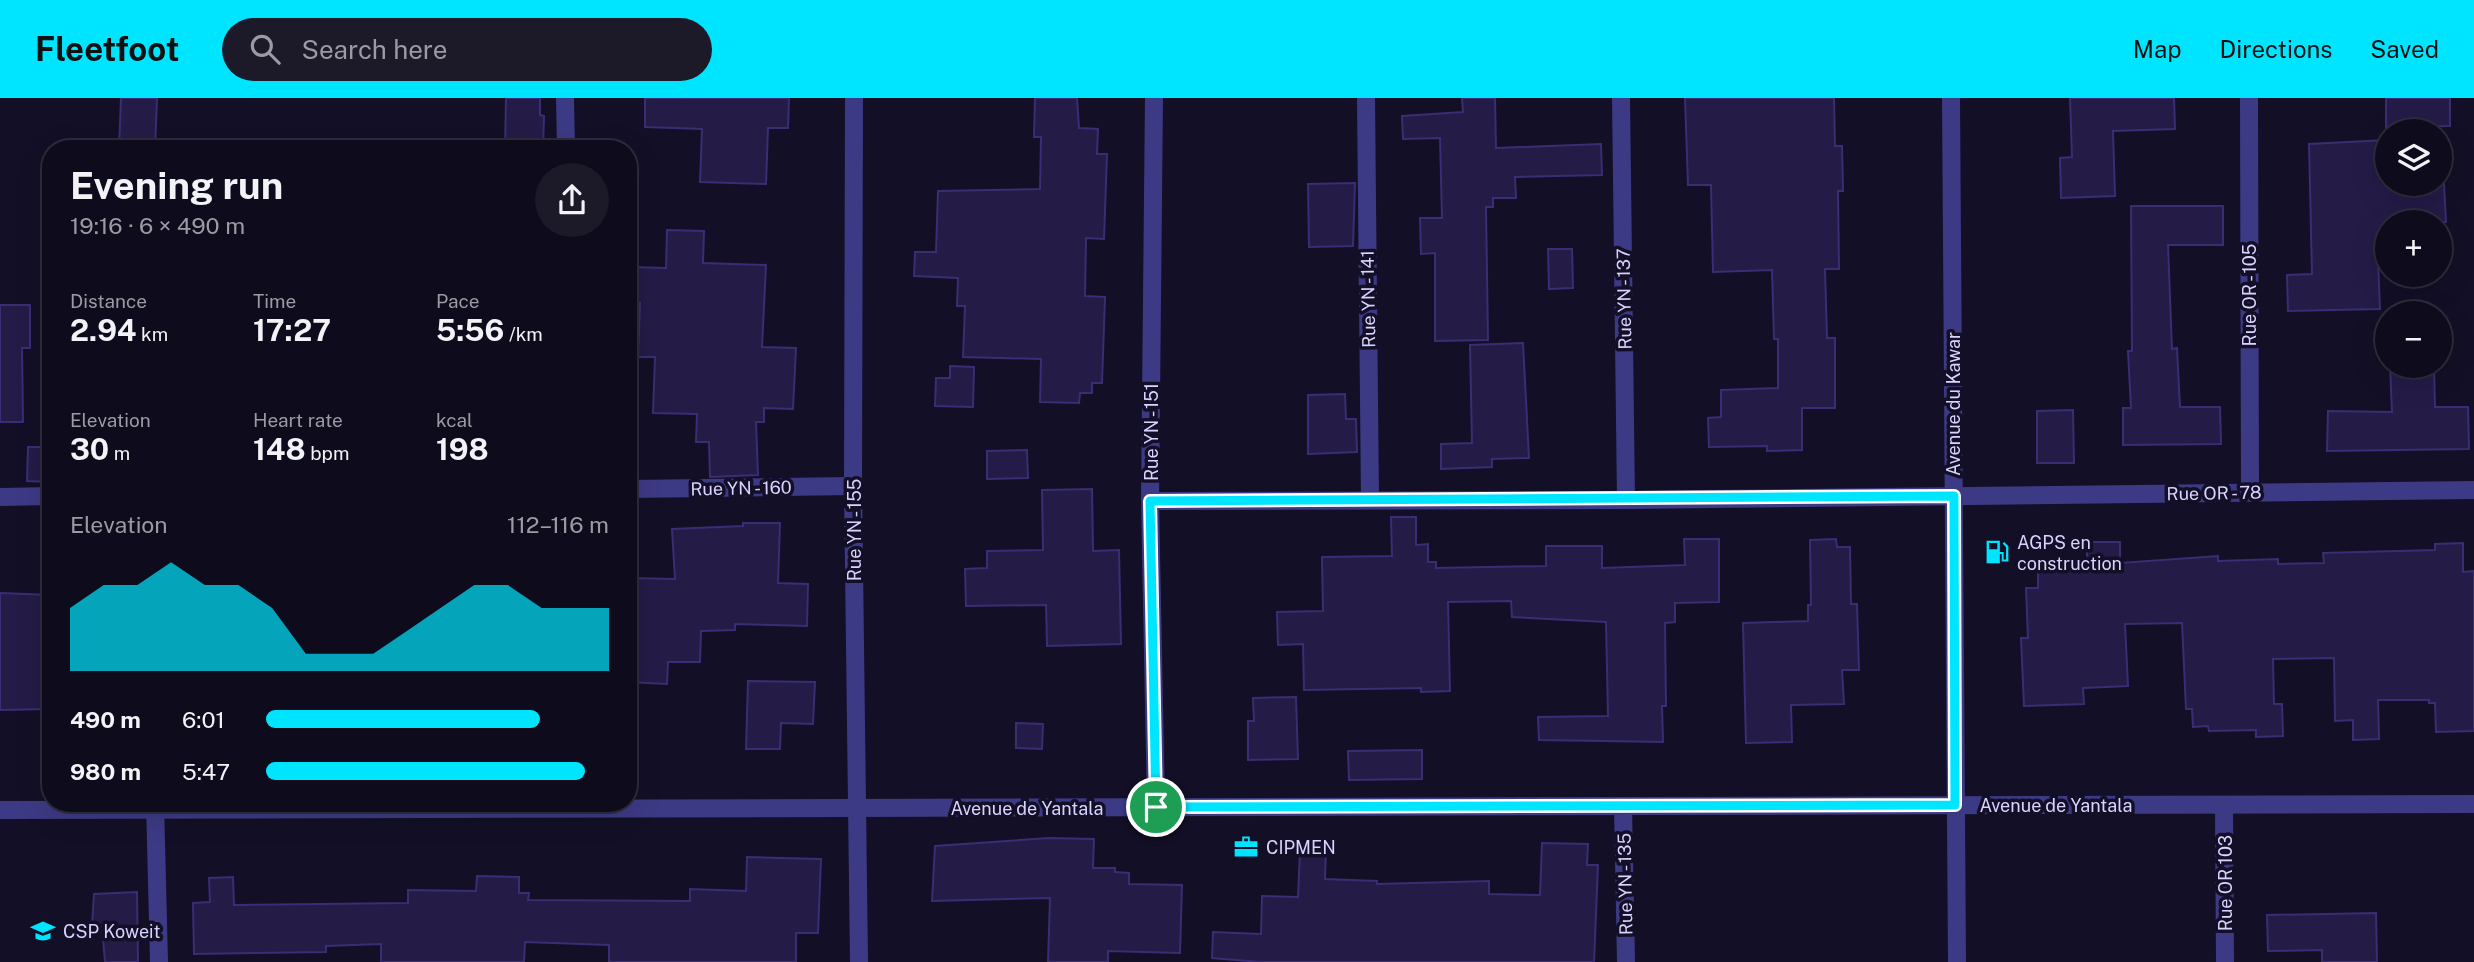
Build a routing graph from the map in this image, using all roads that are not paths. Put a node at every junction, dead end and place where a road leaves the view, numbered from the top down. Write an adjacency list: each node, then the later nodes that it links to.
1 (565, 98): 8 (street)
2 (854, 98): 9 (street, Rue YN - 155)
3 (1154, 98): 18 (street, Rue YN - 151)
4 (1366, 98): 16 (street, Rue YN - 141)
5 (1621, 98): 17 (street, Rue YN - 137)
6 (1951, 98): 15 (street, Avenue du Kawar)
7 (2249, 98): 12 (street, Rue OR - 105)
8 (566, 140)
9 (853, 486): 10 (street, Rue YN - 160); 25 (street, Rue YN - 155)
10 (637, 489)
11 (2474, 490): 12 (street, Rue OR - 78)
12 (2250, 492): 15 (street, Rue OR - 78)
13 (0, 496): 14 (street)
14 (42, 496)
15 (1954, 496): 17 (street, Rue OR - 78); 20 (street, Avenue du Kawar)
16 (1370, 500): 17 (street, Rue OR - 78); 18 (street, Rue OR - 78)
17 (1626, 500)
18 (1150, 501): 23 (street, Rue YN - 151)
19 (2474, 804): 21 (street, Avenue de Yantala)
20 (1955, 805): 21 (street, Avenue de Yantala); 22 (street, Avenue de Yantala); 32 (street, Avenue du Kawar)
21 (2224, 805): 33 (street, Rue OR 103)
22 (1623, 806): 23 (street, Avenue de Yantala); 31 (street, Rue YN - 135)
23 (1156, 807): 25 (street, Avenue de Yantala)
24 (637, 808): 25 (street, Avenue de Yantala)
25 (856, 808): 30 (street, Rue YN - 155)
26 (42, 809): 27 (street, Avenue de Yantala)
27 (0, 810)
28 (155, 812): 29 (street)
29 (159, 962)
30 (859, 962)
31 (1626, 962)
32 (1957, 962)
33 (2225, 962)

